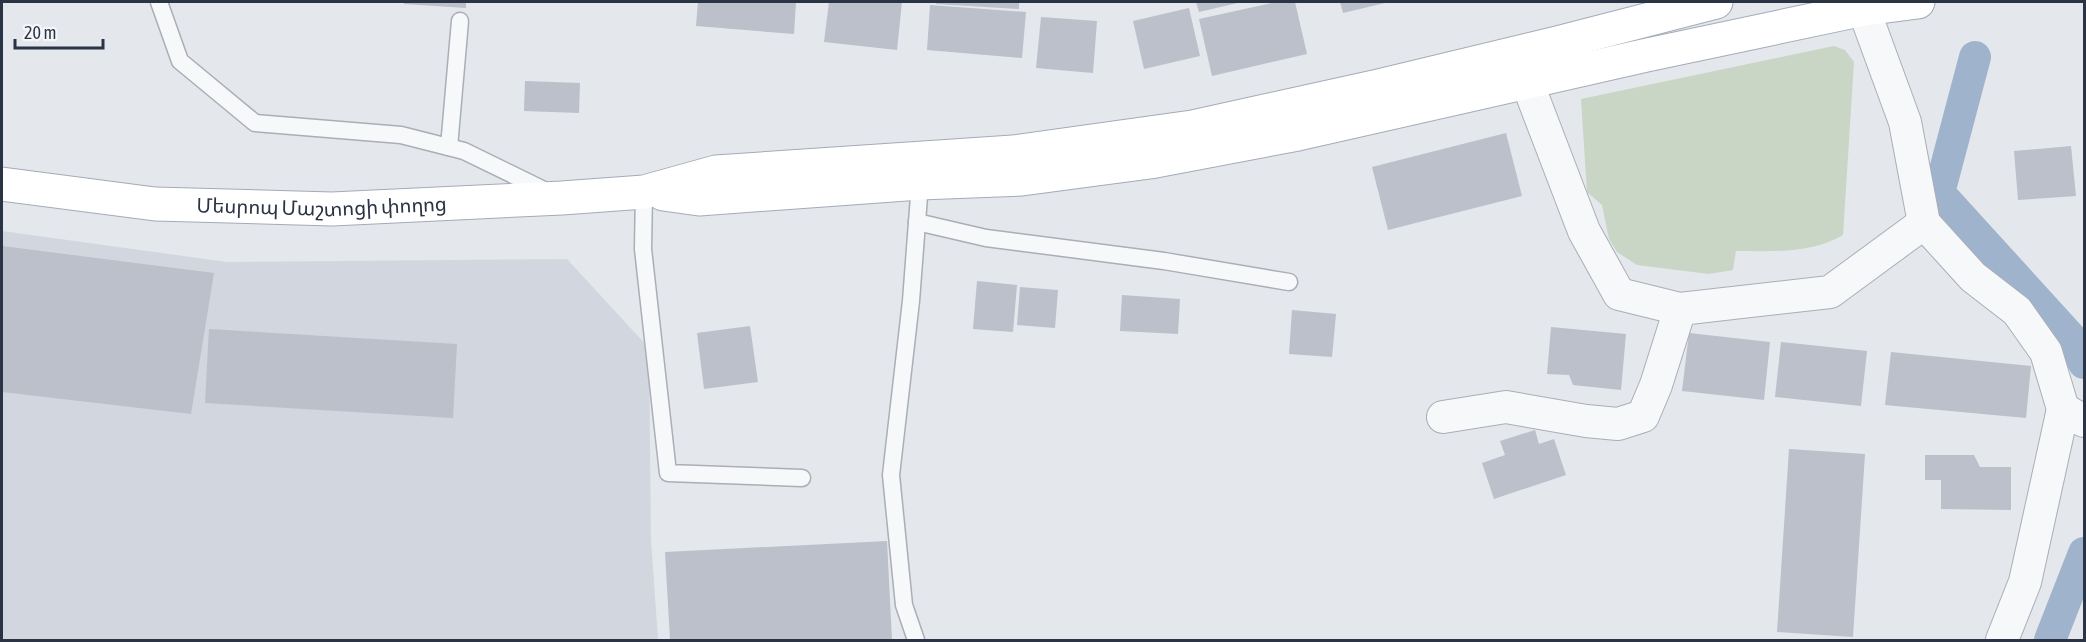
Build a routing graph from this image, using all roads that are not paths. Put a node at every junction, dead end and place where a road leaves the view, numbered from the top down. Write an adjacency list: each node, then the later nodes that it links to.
1 (159, 2): 7 (lane)
2 (1716, 2): 10 (main road)
3 (1918, 2): 4 (main road)
4 (1863, 5): 6 (main road); 13 (street)
5 (460, 21): 7 (lane)
6 (1527, 82): 8 (main road); 15 (street)
7 (448, 147): 11 (lane)
8 (920, 183): 10 (main road); 12 (lane)
9 (2, 184): 11 (main road, Մեսրոպ Մաշտոցի փողոց)
10 (644, 192): 11 (main road, Մեսրոպ Մաշտոցի փողոց); 18 (lane)
11 (562, 198)
12 (917, 222): 14 (lane); 19 (lane)
13 (1924, 223): 15 (street); 16 (street)
14 (1289, 282)
15 (1680, 309): 17 (street)
16 (2074, 415): 20 (street)
17 (1443, 417)
18 (802, 478)
19 (916, 640)
20 (2002, 640)

